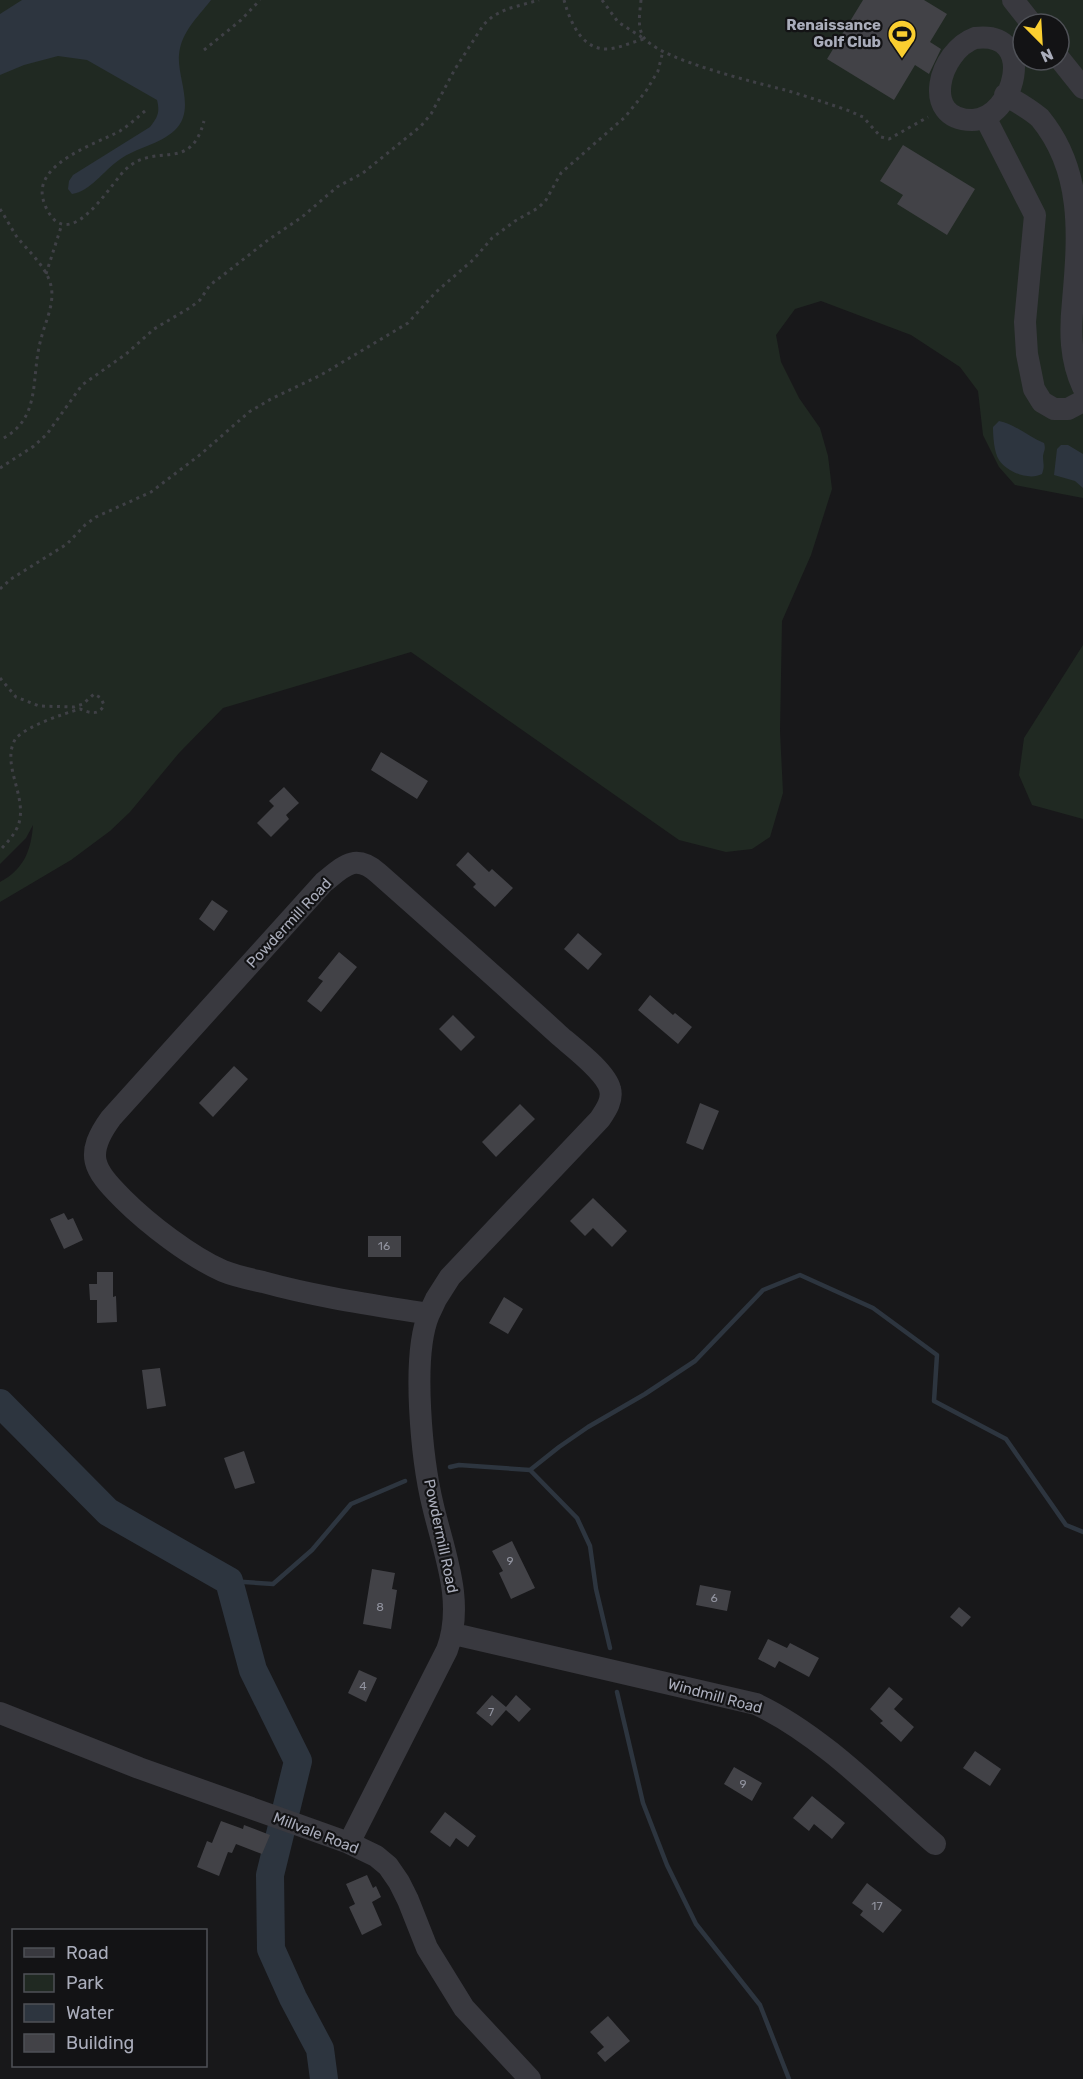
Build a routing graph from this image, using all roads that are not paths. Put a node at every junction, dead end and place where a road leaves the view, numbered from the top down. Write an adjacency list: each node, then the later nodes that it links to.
1 (1013, 0): 2 (street)
2 (1022, 12)
3 (1011, 53): 8 (street)
4 (1016, 72): 7 (street)
5 (1070, 72): 6 (street)
6 (1083, 88)
7 (1005, 95): 8 (street); 9 (street)
8 (985, 117): 10 (street)
9 (1083, 387)
10 (1083, 401)
11 (429, 1314): 11 (street, Powdermill Road); 12 (street, Powdermill Road)
12 (454, 1634): 14 (street, Powdermill Road); 15 (street, Windmill Road)
13 (0, 1713): 14 (street, Millvale Road)
14 (349, 1843): 16 (street, Millvale Road)
15 (935, 1844)
16 (530, 2079)

